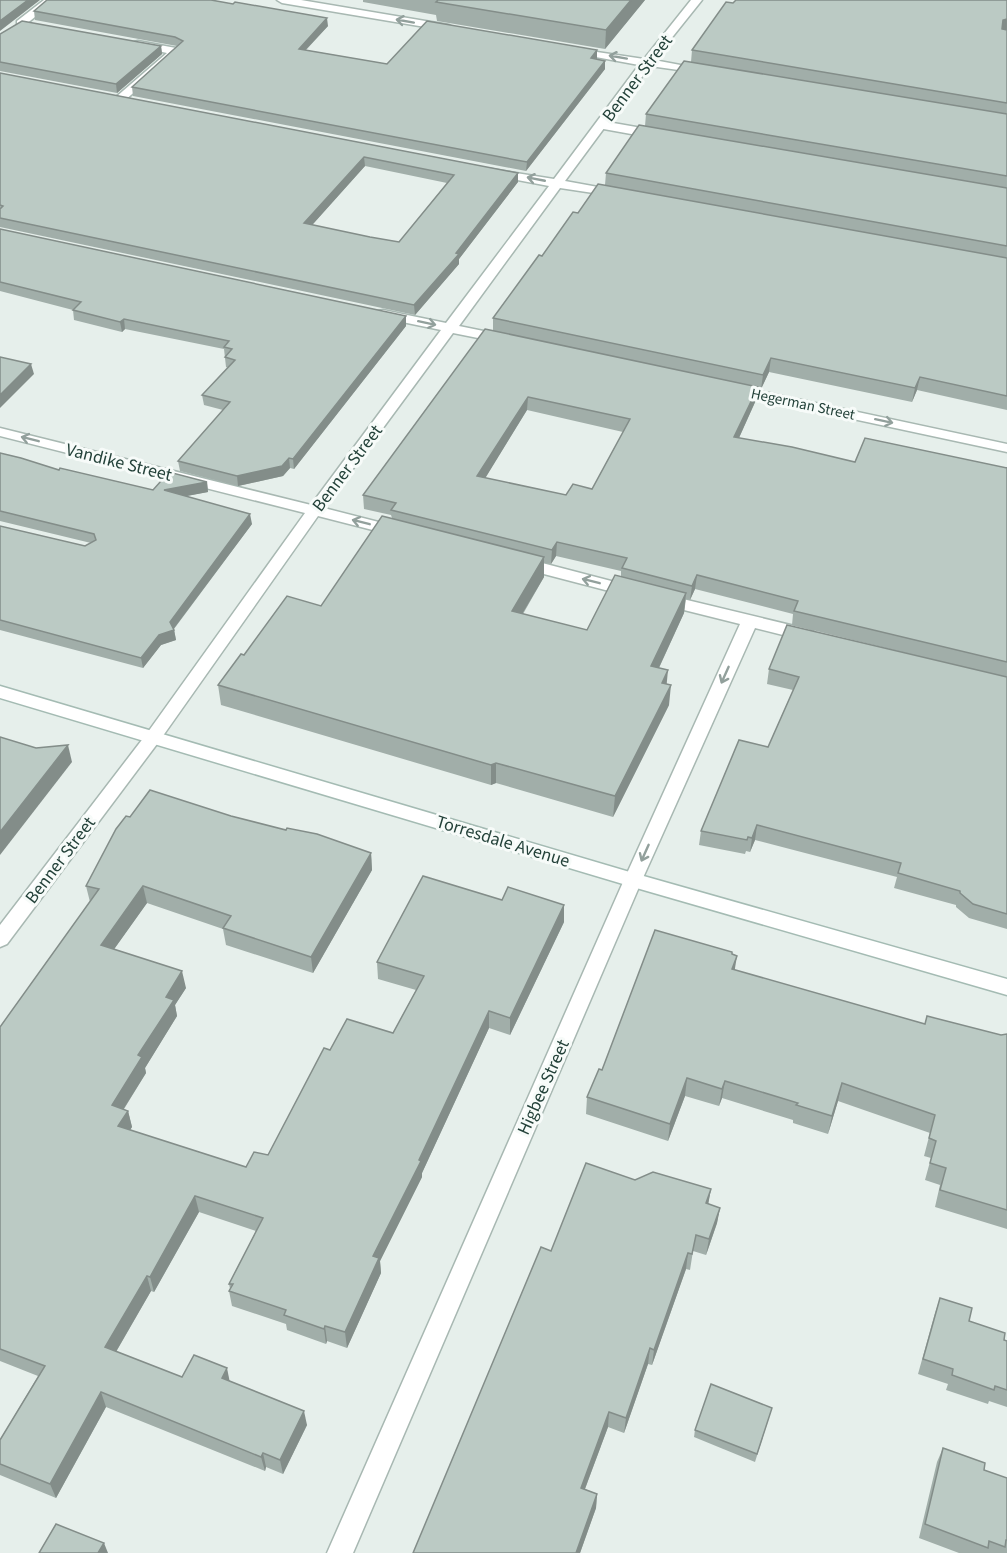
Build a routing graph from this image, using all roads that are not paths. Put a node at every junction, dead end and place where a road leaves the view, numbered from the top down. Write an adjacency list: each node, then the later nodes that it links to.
1 (51, 0): 4 (street)
2 (282, 0): 5 (street, one-way to 2)
3 (698, 0): 8 (street, Benner Street)
4 (22, 25)
5 (459, 30)
6 (121, 41): 10 (street)
7 (565, 48): 8 (street, one-way to 7)
8 (647, 62): 9 (street); 11 (street, Benner Street)
9 (717, 74)
10 (121, 99)
11 (602, 125): 12 (street); 14 (street, Benner Street)
12 (671, 137)
13 (478, 168): 14 (street, one-way to 13)
14 (559, 184): 15 (street); 17 (street, Benner Street)
15 (630, 197)
16 (370, 311): 17 (street, one-way to 17)
17 (451, 328): 18 (street); 22 (street, Benner Street)
18 (521, 343)
19 (717, 386): 21 (street, Hegerman Street, one-way to 21)
20 (0, 432): 22 (street, Vandike Street, one-way to 20)
21 (1007, 448)
22 (315, 510): 23 (street, Vandike Street, one-way to 22); 28 (street, Benner Street)
23 (418, 537)
24 (509, 560): 25 (street, one-way to 24)
25 (749, 622): 26 (street); 29 (street, Higbee Street, one-way to 29)
26 (828, 640)
27 (0, 692): 28 (street, Torresdale Avenue)
28 (154, 736): 29 (street, Torresdale Avenue); 30 (street, Benner Street)
29 (633, 880): 31 (street, Torresdale Avenue); 32 (street, Higbee Street)
30 (0, 939)
31 (1007, 987)
32 (340, 1553)

